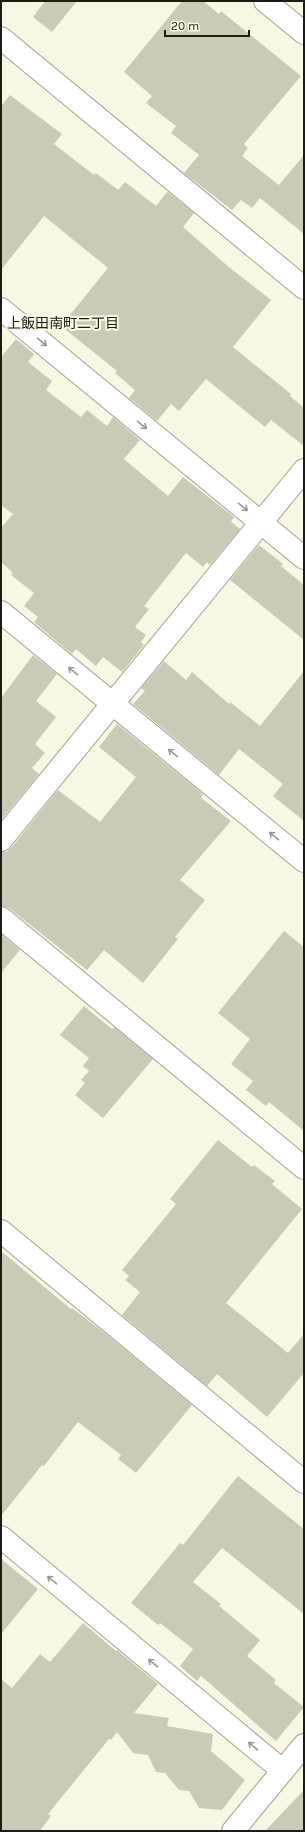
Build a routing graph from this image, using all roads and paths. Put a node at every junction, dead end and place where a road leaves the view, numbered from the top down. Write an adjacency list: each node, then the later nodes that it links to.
1 (265, 1): 2 (street)
2 (304, 33)
3 (1, 38): 4 (street)
4 (304, 288)
5 (1, 309): 7 (street, one-way to 7)
6 (304, 470): 7 (street)
7 (261, 522): 8 (street); 10 (street)
8 (304, 558)
9 (1, 612): 10 (street, one-way to 9)
10 (113, 704): 11 (street); 12 (street, one-way to 10)
11 (1, 840)
12 (304, 861)
13 (1, 918): 14 (street)
14 (304, 1168)
15 (1, 1231): 16 (street)
16 (304, 1482)
17 (1, 1537): 19 (street, one-way to 17)
18 (304, 1745): 19 (street)
19 (282, 1771): 20 (street)
20 (233, 1831)

